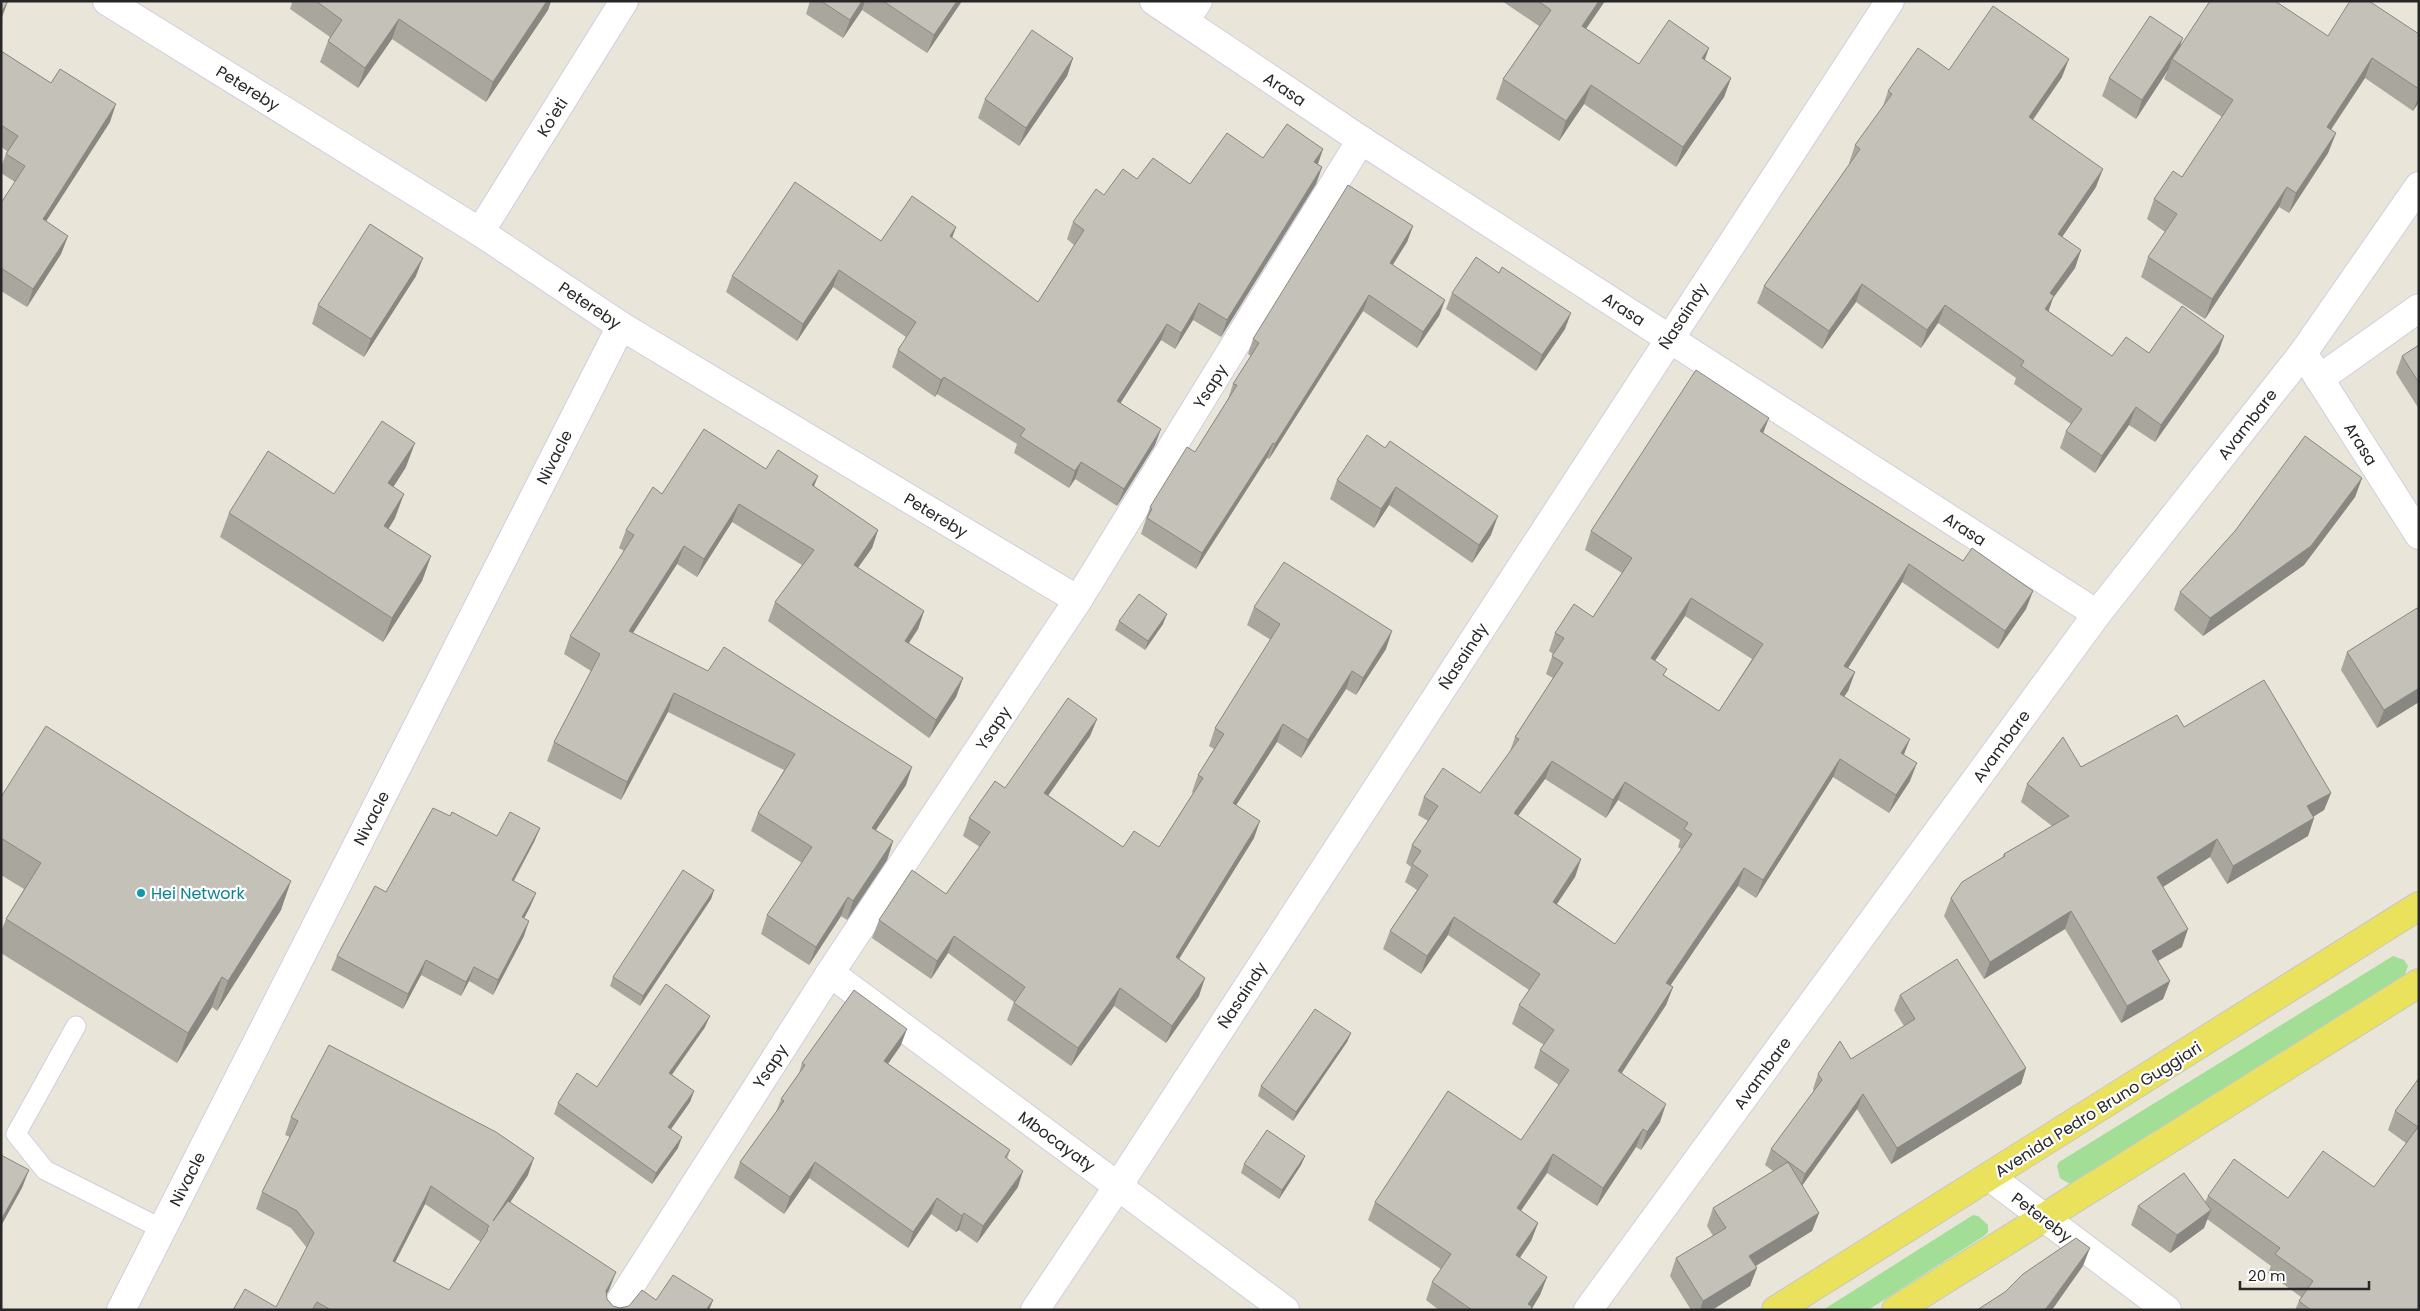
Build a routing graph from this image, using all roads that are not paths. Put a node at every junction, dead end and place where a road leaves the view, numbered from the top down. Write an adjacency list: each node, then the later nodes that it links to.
1 (107, 1): 8 (street, Petereby)
2 (624, 1): 8 (street, Ko'eti)
3 (1154, 1): 5 (street, Arasa)
4 (1890, 1): 11 (street, Ñasaindy)
5 (1191, 11): 6 (street, Arasa)
6 (1361, 140): 11 (street, Arasa); 15 (street, Ysapy)
7 (2419, 186): 12 (street, Avambare)
8 (480, 232): 10 (street, Petereby)
9 (2419, 308): 13 (street)
10 (621, 326): 15 (street, Petereby); 24 (street, Nivacle)
11 (1669, 338): 16 (street, Arasa); 22 (street, Ñasaindy)
12 (2302, 354): 13 (street, Arasa); 16 (street, Avambare)
13 (2319, 379): 14 (street, Arasa)
14 (2419, 536)
15 (1078, 600): 18 (street, Ysapy)
16 (2097, 614): 29 (street, Avambare)
17 (2419, 906): 21 (main road, Avenida Pedro Bruno Guggiari)
18 (830, 973): 22 (street, Mbocayaty); 26 (street, Ysapy)
19 (2419, 983): 23 (main road)
20 (76, 1026): 24 (lane)
21 (1990, 1177): 23 (street, Petereby); 30 (main road, Avenida Pedro Bruno Guggiari)
22 (1118, 1186): 27 (street, Ñasaindy); 28 (street, Mbocayaty)
23 (2044, 1218): 31 (main road); 32 (street, Petereby)
24 (162, 1229): 25 (street, Nivacle)
25 (121, 1310)
26 (615, 1310)
27 (1035, 1310)
28 (1285, 1310)
29 (1588, 1310)
30 (1776, 1310)
31 (1896, 1310)
32 (2168, 1310)

